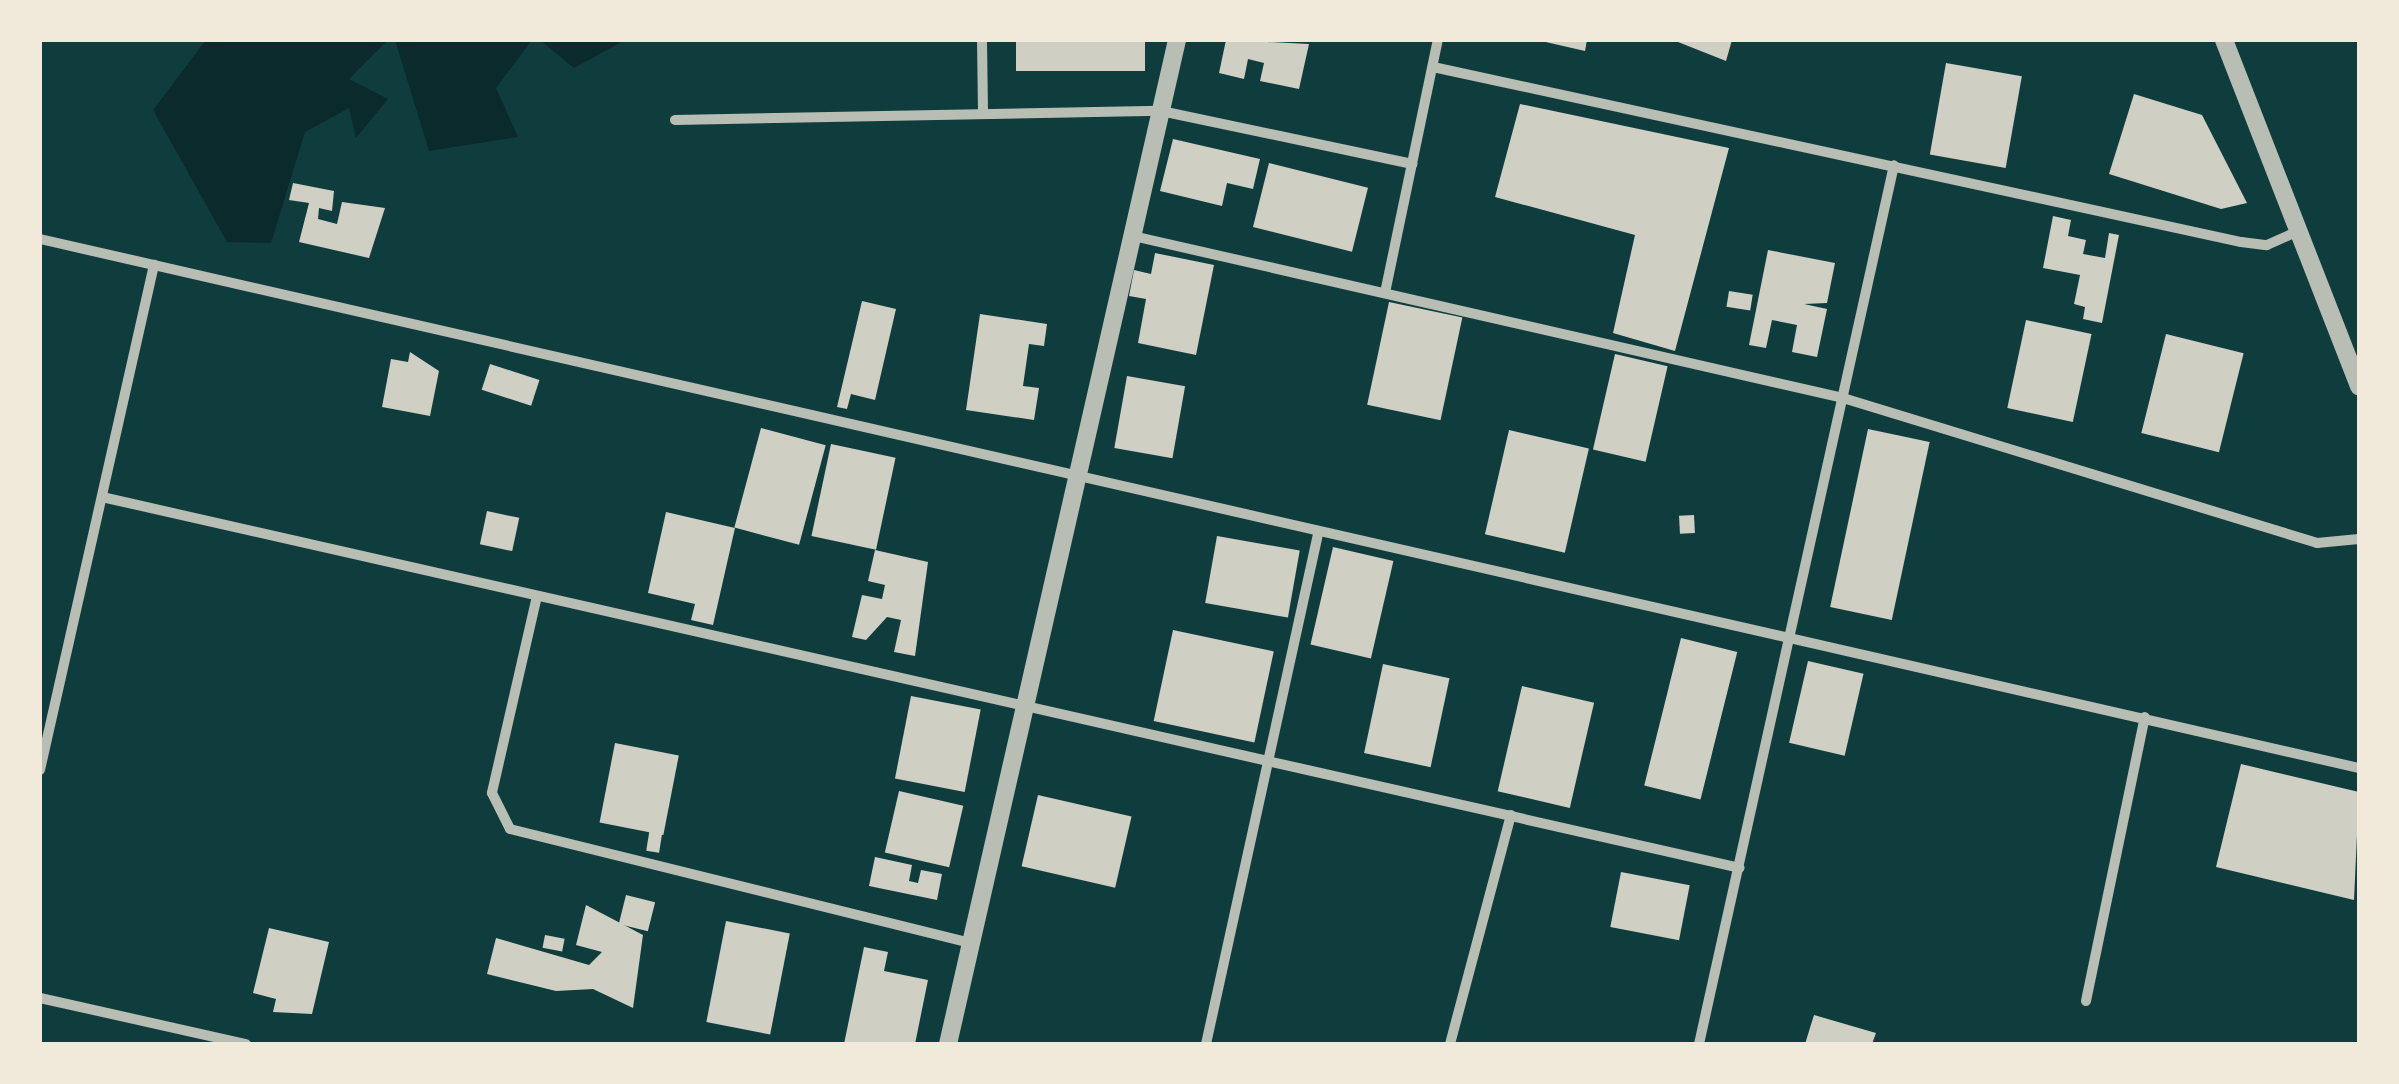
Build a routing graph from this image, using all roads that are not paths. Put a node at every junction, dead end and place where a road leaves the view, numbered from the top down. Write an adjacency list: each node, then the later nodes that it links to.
1 (982, 40): 7 (street)
2 (1177, 40): 6 (street)
3 (1438, 40): 5 (street)
4 (2224, 40): 11 (street)
5 (1433, 67): 9 (street); 10 (street)
6 (1161, 111): 7 (street); 9 (street); 12 (street)
7 (983, 114): 8 (street)
8 (675, 120)
9 (1412, 164): 15 (street)
10 (1894, 165): 11 (street); 17 (street)
11 (2298, 232): 16 (street)
12 (1133, 236): 15 (street); 18 (street)
13 (40, 239): 14 (street)
14 (154, 265): 18 (street); 19 (street)
15 (1386, 288): 17 (street)
16 (2359, 387)
17 (1843, 398): 21 (street); 23 (street)
18 (1078, 478): 20 (street); 24 (street)
19 (102, 497): 22 (street); 26 (street)
20 (1318, 534): 23 (street); 27 (street)
21 (2359, 540)
22 (537, 596): 24 (street); 32 (street)
23 (1791, 634): 25 (street); 31 (street)
24 (1024, 712): 27 (street); 32 (street)
25 (2145, 717): 28 (street); 34 (street)
26 (44, 730): 29 (street)
27 (1268, 760): 30 (street); 37 (street)
28 (2359, 768)
29 (40, 770)
30 (1511, 816): 31 (street); 38 (street)
31 (1740, 868): 39 (street)
32 (971, 943): 36 (street)
33 (40, 998): 35 (street)
34 (2086, 1000)
35 (246, 1044)
36 (948, 1044)
37 (1206, 1044)
38 (1450, 1044)
39 (1700, 1044)

